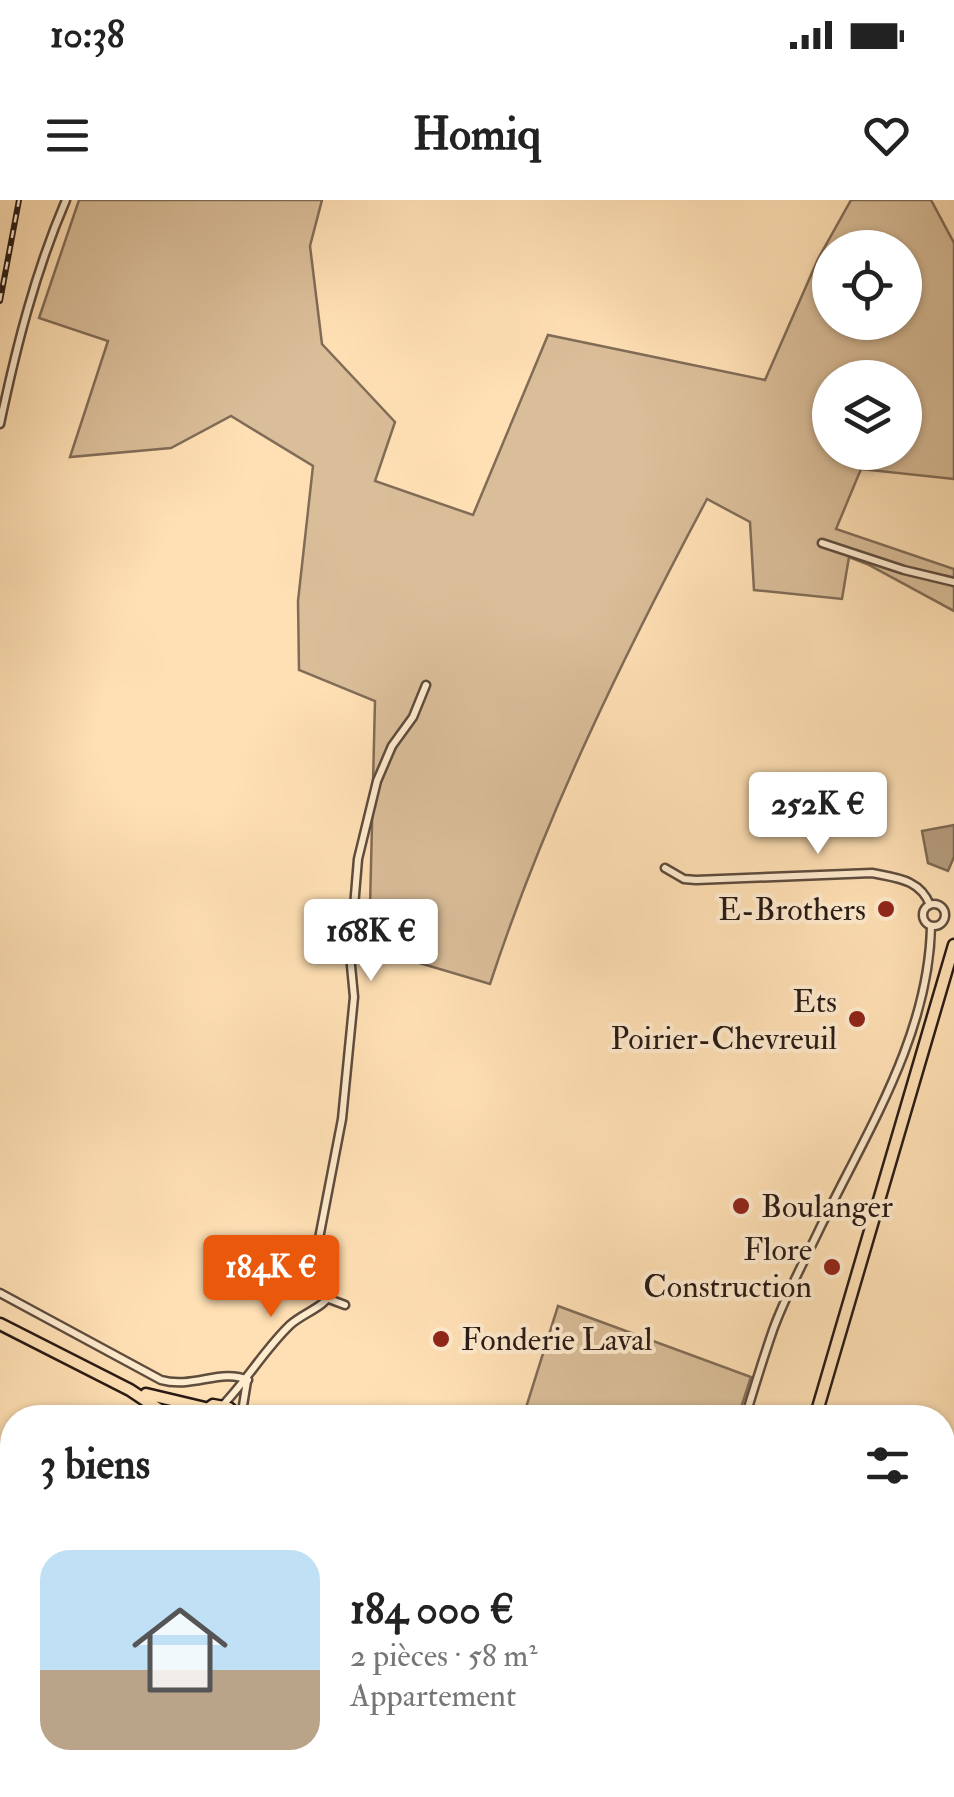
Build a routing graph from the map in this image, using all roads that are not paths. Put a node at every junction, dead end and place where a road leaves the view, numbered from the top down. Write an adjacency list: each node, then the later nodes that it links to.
1 (66, 200): 2 (street)
2 (0, 424)
3 (822, 543): 4 (street)
4 (954, 582)
5 (426, 685): 13 (street)
6 (664, 868): 8 (street)
7 (953, 901): 9 (street)
8 (930, 905): 9 (street); 10 (street)
9 (941, 906): 10 (street)
10 (930, 926): 22 (street)
11 (954, 945): 23 (main road)
12 (0, 1293): 16 (street)
13 (329, 1299): 14 (street); 16 (street)
14 (345, 1305)
15 (0, 1324): 17 (main road)
16 (248, 1380): 20 (street); 21 (street)
17 (130, 1390): 18 (main road); 19 (main road)
18 (152, 1405)
19 (192, 1405)
20 (223, 1405)
21 (243, 1405)
22 (749, 1405)
23 (819, 1405)

